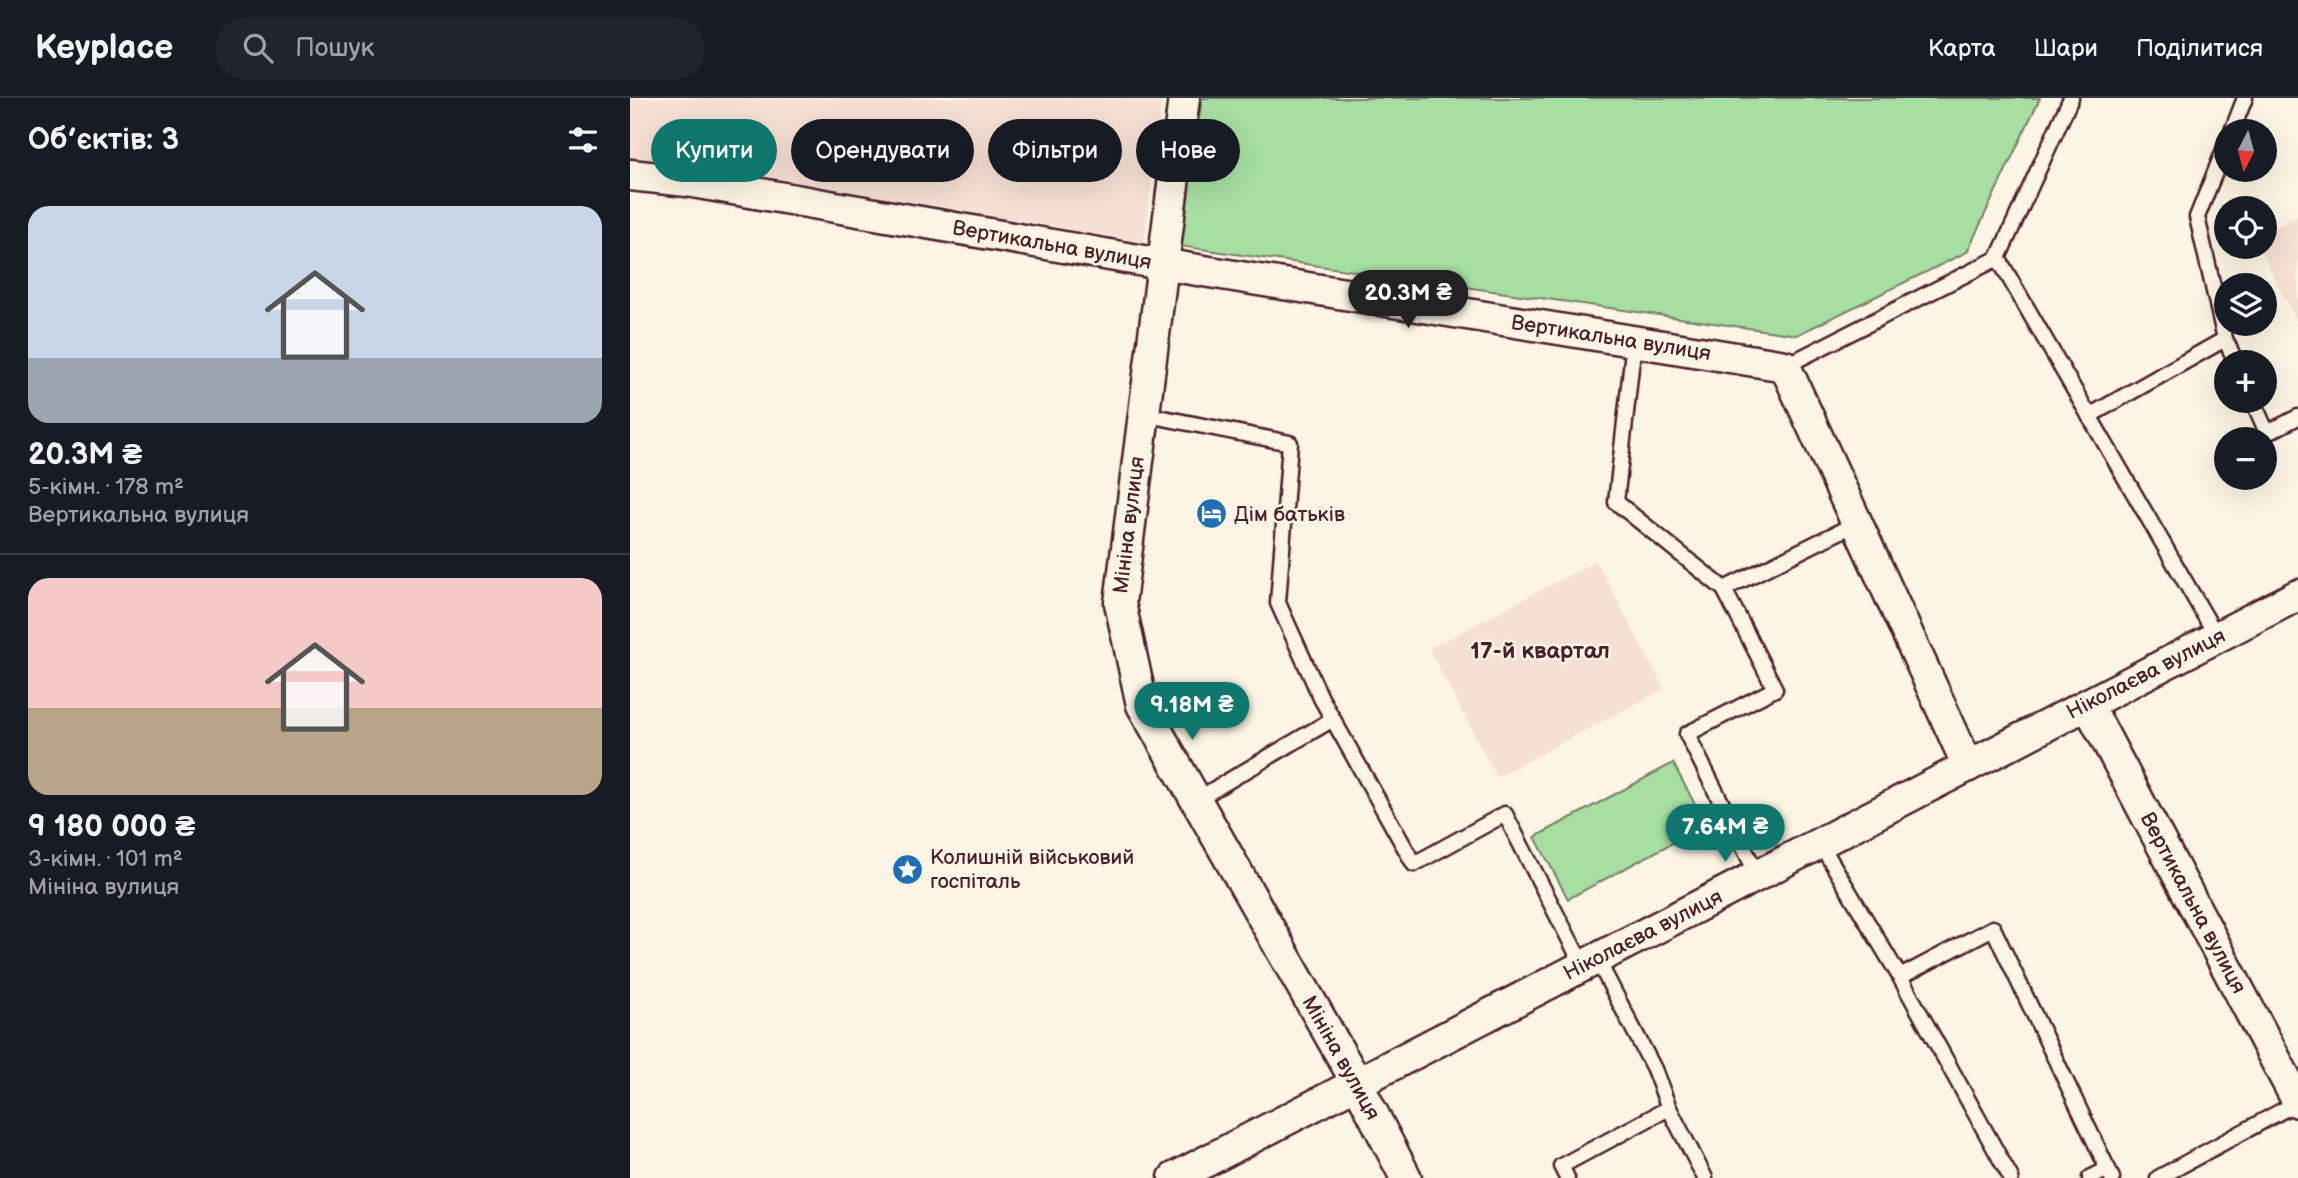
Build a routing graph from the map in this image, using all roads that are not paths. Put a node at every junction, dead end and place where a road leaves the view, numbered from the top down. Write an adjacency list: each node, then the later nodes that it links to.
1 (1184, 98): 8 (street, Мініна вулиця)
2 (2071, 98): 7 (lane)
3 (2245, 98): 4 (lane)
4 (2237, 119)
5 (2214, 174): 9 (lane)
6 (630, 176): 8 (street, Вертикальна вулиця)
7 (1998, 258): 12 (lane); 15 (lane)
8 (1161, 264): 10 (street, Вертикальна вулиця); 14 (street, Мініна вулиця)
9 (2225, 339): 11 (lane); 15 (lane)
10 (1634, 341): 12 (street, Вертикальна вулиця); 18 (lane)
11 (2230, 350)
12 (1785, 366): 17 (street)
13 (2258, 413): 16 (lane)
14 (1143, 414): 22 (lane); 24 (street, Мініна вулиця)
15 (2089, 416): 20 (lane)
16 (2298, 416)
17 (1857, 523): 18 (lane); 23 (street)
18 (1724, 590): 26 (lane)
19 (2298, 596): 20 (street, Ніколаєва вулиця)
20 (2217, 637): 21 (street, Ніколаєва вулиця)
21 (2088, 705): 23 (street, Ніколаєва вулиця); 30 (street, Вертикальна вулиця)
22 (1333, 719): 24 (lane); 27 (lane)
23 (1968, 766): 25 (street, Ніколаєва вулиця)
24 (1196, 800): 29 (street, Мініна вулиця)
25 (1820, 843): 26 (street, Ніколаєва вулиця); 28 (lane)
26 (1758, 876): 27 (street, Ніколаєва вулиця)
27 (1590, 962): 29 (street, Ніколаєва вулиця); 31 (lane)
28 (1900, 978): 32 (lane); 37 (lane)
29 (1357, 1083): 33 (street, Ніколаєва вулиця); 34 (street, Мініна вулиця)
30 (2298, 1102): 39 (lane)
31 (1669, 1108): 35 (lane); 36 (lane)
32 (2110, 1173): 38 (lane)
33 (1174, 1178)
34 (1406, 1178)
35 (1567, 1178)
36 (1705, 1178)
37 (2011, 1178)
38 (2090, 1178)
39 (2158, 1178)

